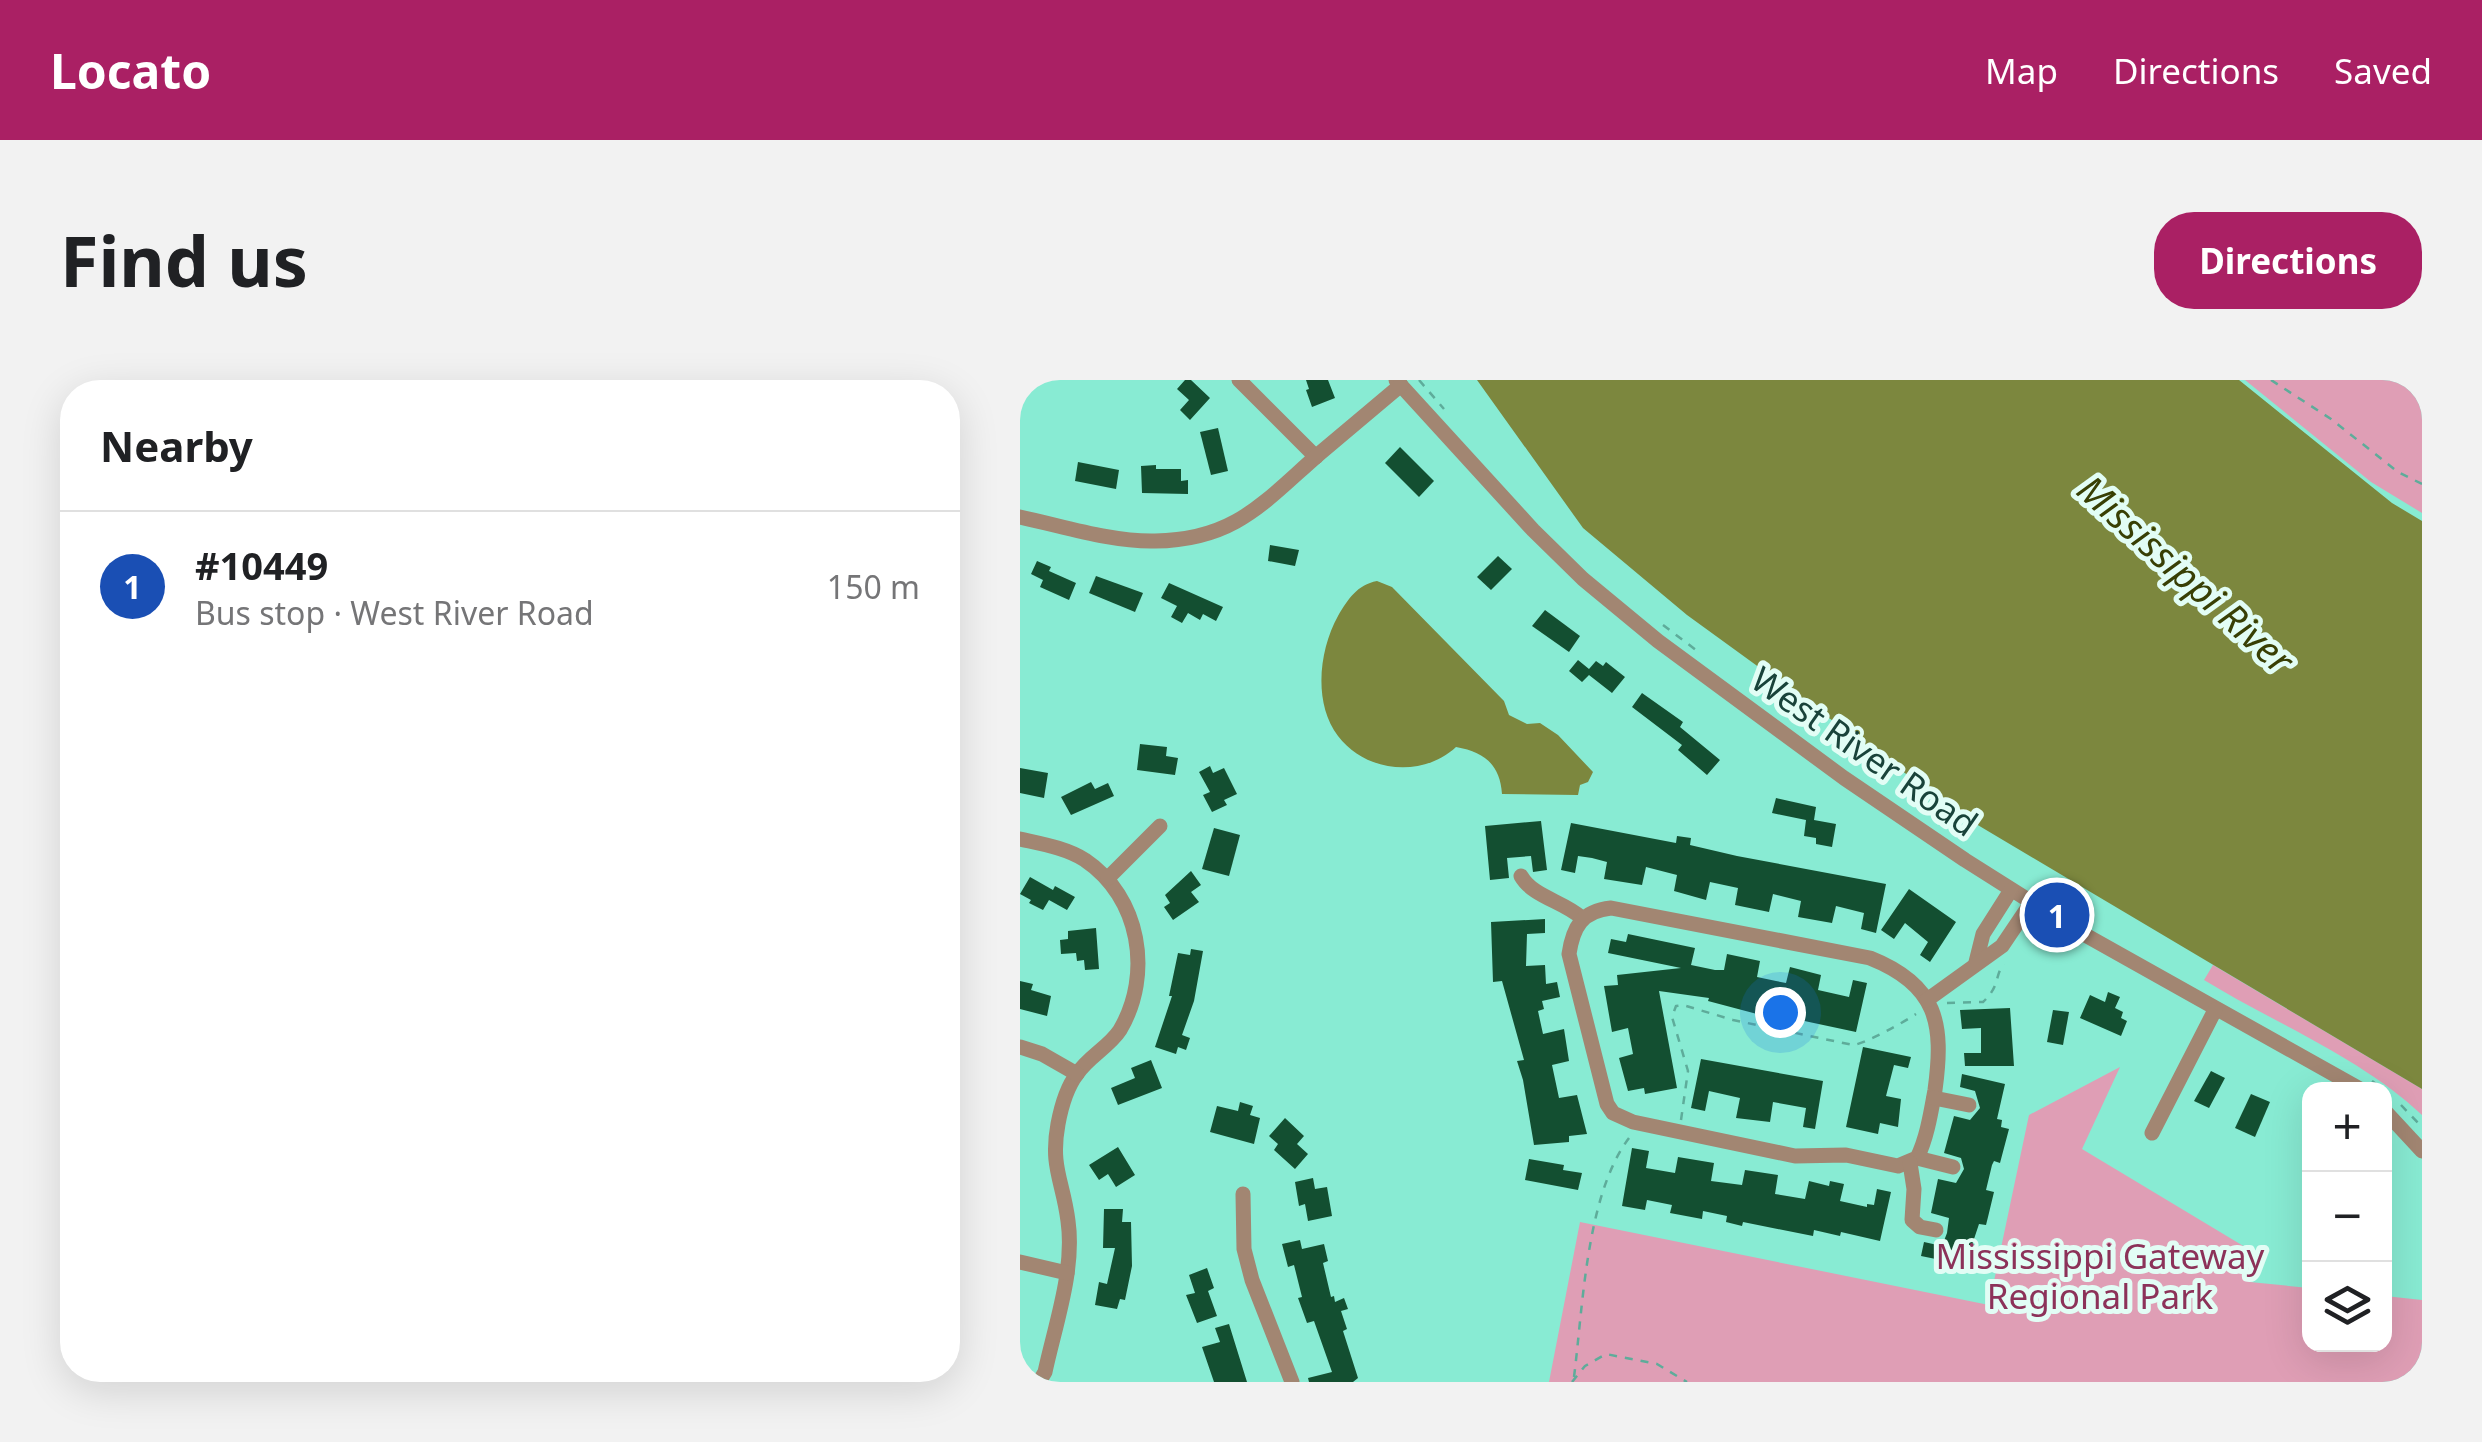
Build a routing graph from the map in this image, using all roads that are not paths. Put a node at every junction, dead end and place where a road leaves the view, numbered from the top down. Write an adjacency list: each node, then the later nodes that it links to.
1 (1239, 380): 3 (street)
2 (1399, 383): 3 (street); 9 (street, West River Road)
3 (1316, 457): 4 (street)
4 (1020, 518)
5 (1160, 826): 8 (street)
6 (1020, 839): 8 (street)
7 (1521, 876): 11 (street)
8 (1108, 878): 16 (street)
9 (2011, 890): 10 (street, West River Road); 12 (street)
10 (2031, 902): 12 (street); 14 (street, West River Road)
11 (1582, 918): 13 (street); 23 (street)
12 (1976, 962): 13 (street)
13 (1929, 1004): 18 (street)
14 (2215, 1010): 17 (street, West River Road); 21 (street)
15 (1020, 1047): 16 (street)
16 (1077, 1074): 28 (street)
17 (2360, 1082)
18 (1934, 1098): 19 (street); 23 (street)
19 (1969, 1106)
20 (2392, 1108): 22 (street)
21 (2152, 1134)
22 (2422, 1151)
23 (1914, 1161): 24 (street); 26 (street)
24 (1953, 1167)
25 (1243, 1194): 30 (street)
26 (1936, 1230)
27 (1020, 1262): 28 (street)
28 (1066, 1273): 29 (street)
29 (1039, 1382)
30 (1292, 1382)

